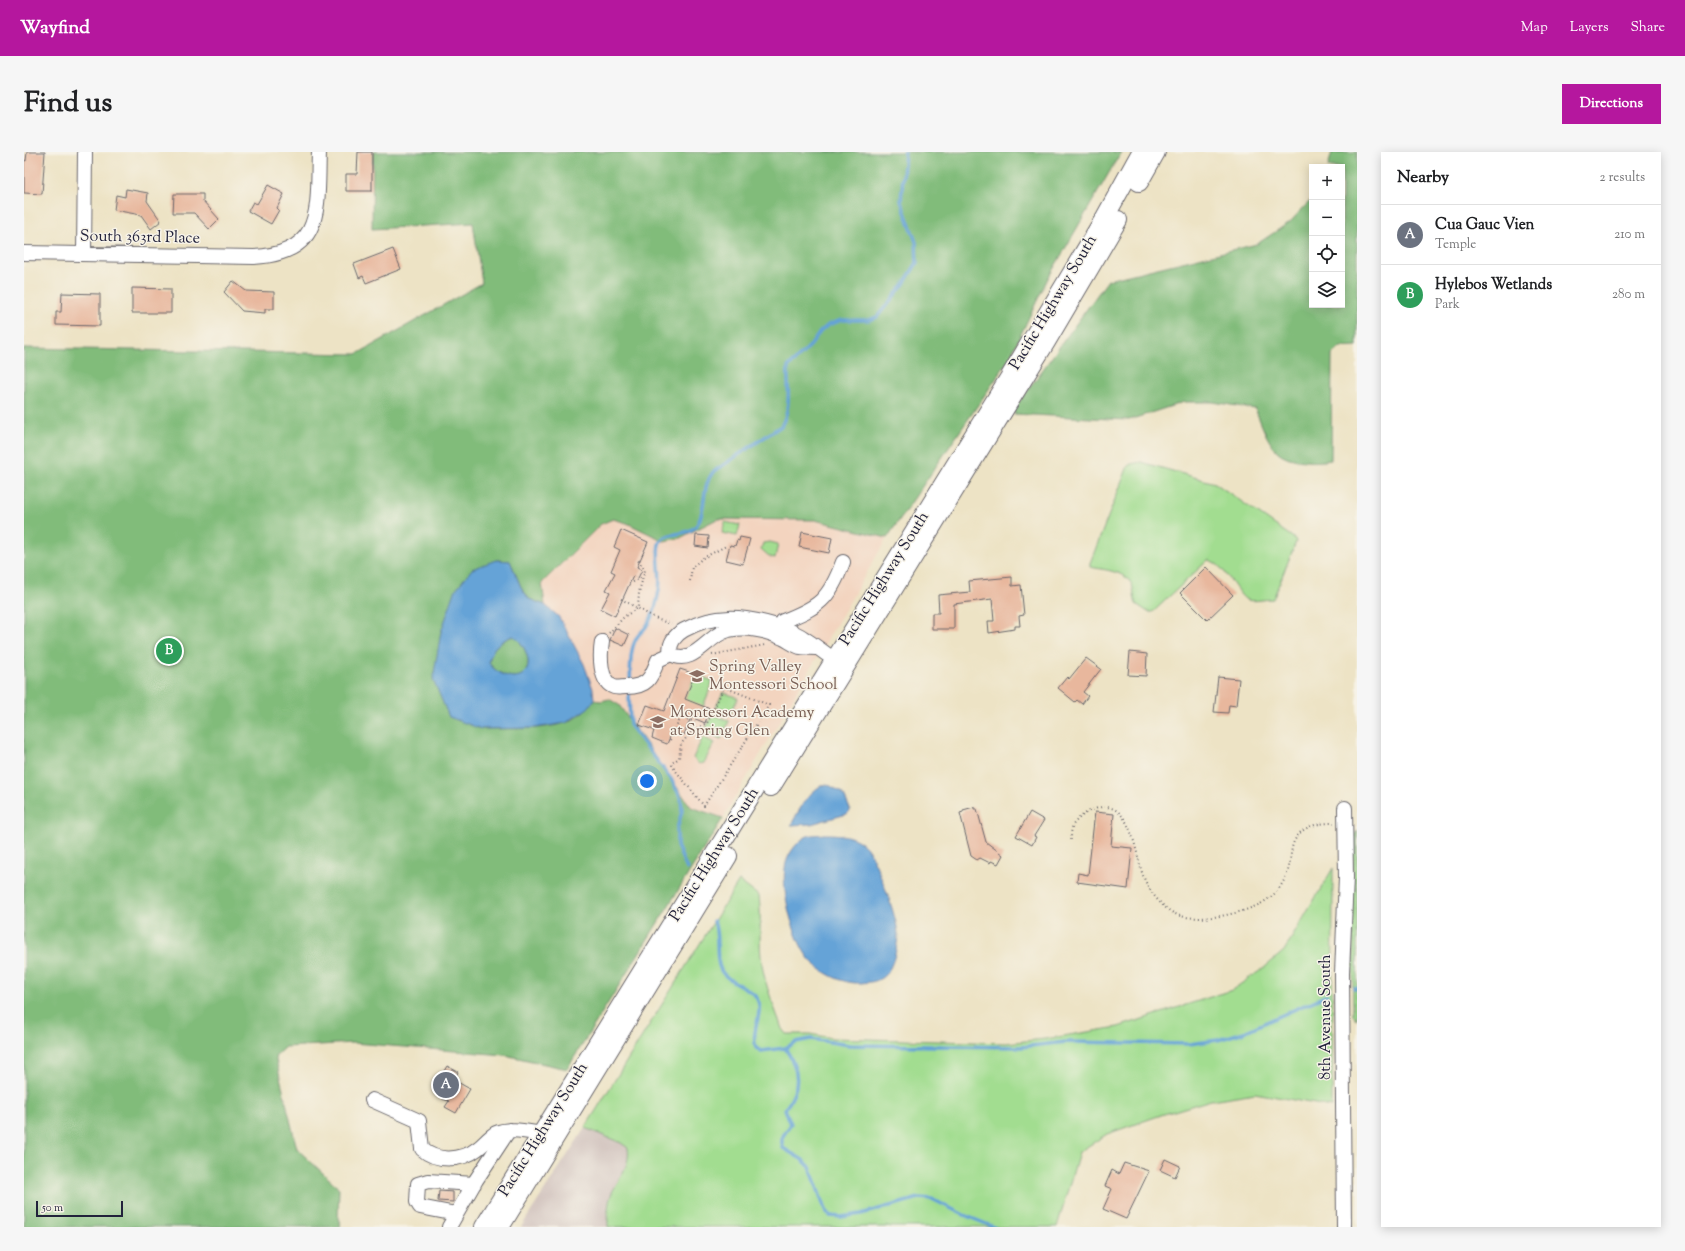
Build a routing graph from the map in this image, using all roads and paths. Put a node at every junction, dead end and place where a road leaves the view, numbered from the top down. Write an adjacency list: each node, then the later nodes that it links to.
1 (85, 152): 6 (street)
2 (319, 152): 6 (street, South 363rd Place)
3 (1141, 152): 20 (main road, Pacific Highway South)
4 (1156, 152): 34 (main road, Pacific Highway South)
5 (24, 253): 6 (street, South 363rd Place)
6 (84, 254)
7 (726, 546): 11 (path)
8 (637, 559): 10 (path)
9 (843, 562): 16 (street)
10 (643, 577): 12 (path); 14 (path)
11 (690, 581)
12 (633, 582)
13 (621, 599): 14 (path)
14 (638, 608): 15 (path); 17 (path)
15 (659, 620)
16 (783, 633): 18 (street); 18 (street); 19 (path); 20 (street)
17 (602, 642): 18 (street)
18 (671, 654)
19 (712, 655)
20 (835, 660): 29 (main road, Pacific Highway South)
21 (695, 722): 22 (path)
22 (670, 740)
23 (704, 806): 23 (path)
24 (1345, 808): 25 (street, 8th Avenue South)
25 (1345, 822): 26 (path); 35 (street, 8th Avenue South)
26 (1071, 840)
27 (372, 1100): 28 (street)
28 (509, 1130): 29 (street); 30 (street)
29 (542, 1134): 33 (main road, Pacific Highway South)
30 (474, 1184): 31 (street); 31 (street)
31 (456, 1214): 32 (street)
32 (449, 1227)
33 (484, 1227)
34 (500, 1227)
35 (1344, 1227)

